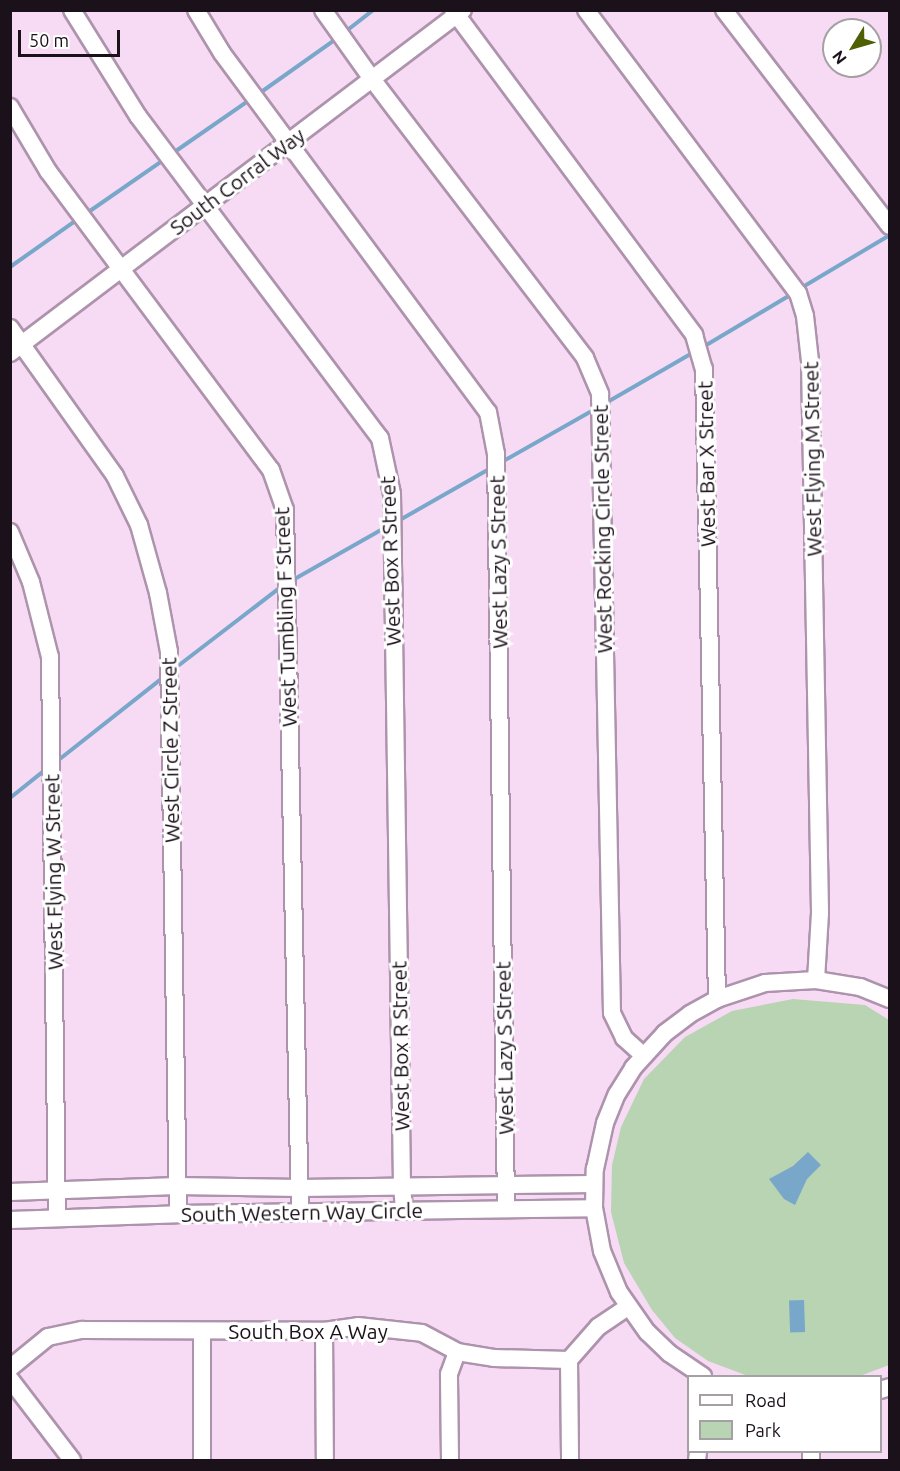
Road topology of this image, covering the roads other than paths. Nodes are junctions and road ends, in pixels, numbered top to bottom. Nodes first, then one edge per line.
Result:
1 (72, 10) edge
2 (196, 10) edge
3 (323, 10) edge
4 (586, 10) edge
5 (724, 10) edge
6 (458, 12) edge
7 (372, 79) junction
8 (10, 106) edge
9 (288, 142) junction
10 (204, 206) junction
11 (890, 226) edge
12 (119, 270) junction
13 (10, 328) edge
14 (16, 349) edge
15 (10, 532) edge
16 (816, 980) junction
17 (717, 999) junction
18 (890, 999) edge
19 (643, 1055) junction
20 (506, 1184) junction
21 (594, 1184) junction
22 (177, 1186) junction
23 (402, 1186) junction
24 (300, 1188) junction
25 (56, 1190) junction
26 (10, 1192) edge
27 (594, 1208) junction
28 (506, 1209) junction
29 (404, 1211) junction
30 (300, 1212) junction
31 (178, 1214) junction
32 (57, 1218) junction
33 (10, 1220) edge
34 (628, 1307) junction
35 (324, 1331) junction
36 (202, 1332) junction
37 (457, 1352) junction
38 (569, 1360) junction
39 (10, 1368) edge
40 (700, 1375) edge
41 (10, 1379) edge
42 (72, 1461) edge
43 (202, 1461) edge
44 (325, 1461) edge
45 (450, 1461) edge
46 (570, 1461) edge

1 - 10 street, West Box R Street
2 - 9 street, West Lazy S Street
3 - 7 street, West Rocking Circle Street
4 - 16 street, West Flying M Street
5 - 11 street
6 - 7 street, South Corral Way
6 - 17 street, West Bar X Street
7 - 9 street, South Corral Way
7 - 19 street, West Rocking Circle Street
8 - 12 street, West Tumbling F Street
9 - 10 street, South Corral Way
9 - 20 street, West Lazy S Street
10 - 12 street, South Corral Way
10 - 23 street, West Box R Street
12 - 14 street, South Corral Way
12 - 24 street, West Tumbling F Street
13 - 14 street, West Circle Z Street
14 - 22 street, West Circle Z Street
15 - 25 street, West Flying W Street
16 - 17 street
16 - 18 street
17 - 19 street
19 - 21 street
20 - 21 street, South Western Way Circle
20 - 23 street, South Western Way Circle
20 - 28 street, West Lazy S Street
21 - 27 street
22 - 24 street, South Western Way Circle
22 - 25 street, South Western Way Circle
22 - 31 street, West Circle Z Street
23 - 24 street, South Western Way Circle
23 - 29 street, West Box R Street
24 - 30 street, West Tumbling F Street
25 - 26 street, South Western Way Circle
25 - 32 street, West Flying W Street
27 - 28 street, South Western Way Circle
27 - 34 street
28 - 29 street, South Western Way Circle
29 - 30 street, South Western Way Circle
30 - 31 street, South Western Way Circle
31 - 32 street, South Western Way Circle
32 - 33 street, South Western Way Circle
34 - 38 street
34 - 40 street
35 - 36 street, South Box A Way
35 - 37 street, South Box A Way
35 - 44 street
36 - 39 street, South Box A Way
36 - 43 street
37 - 38 street, South Box A Way
37 - 45 street
38 - 46 street
41 - 42 street

